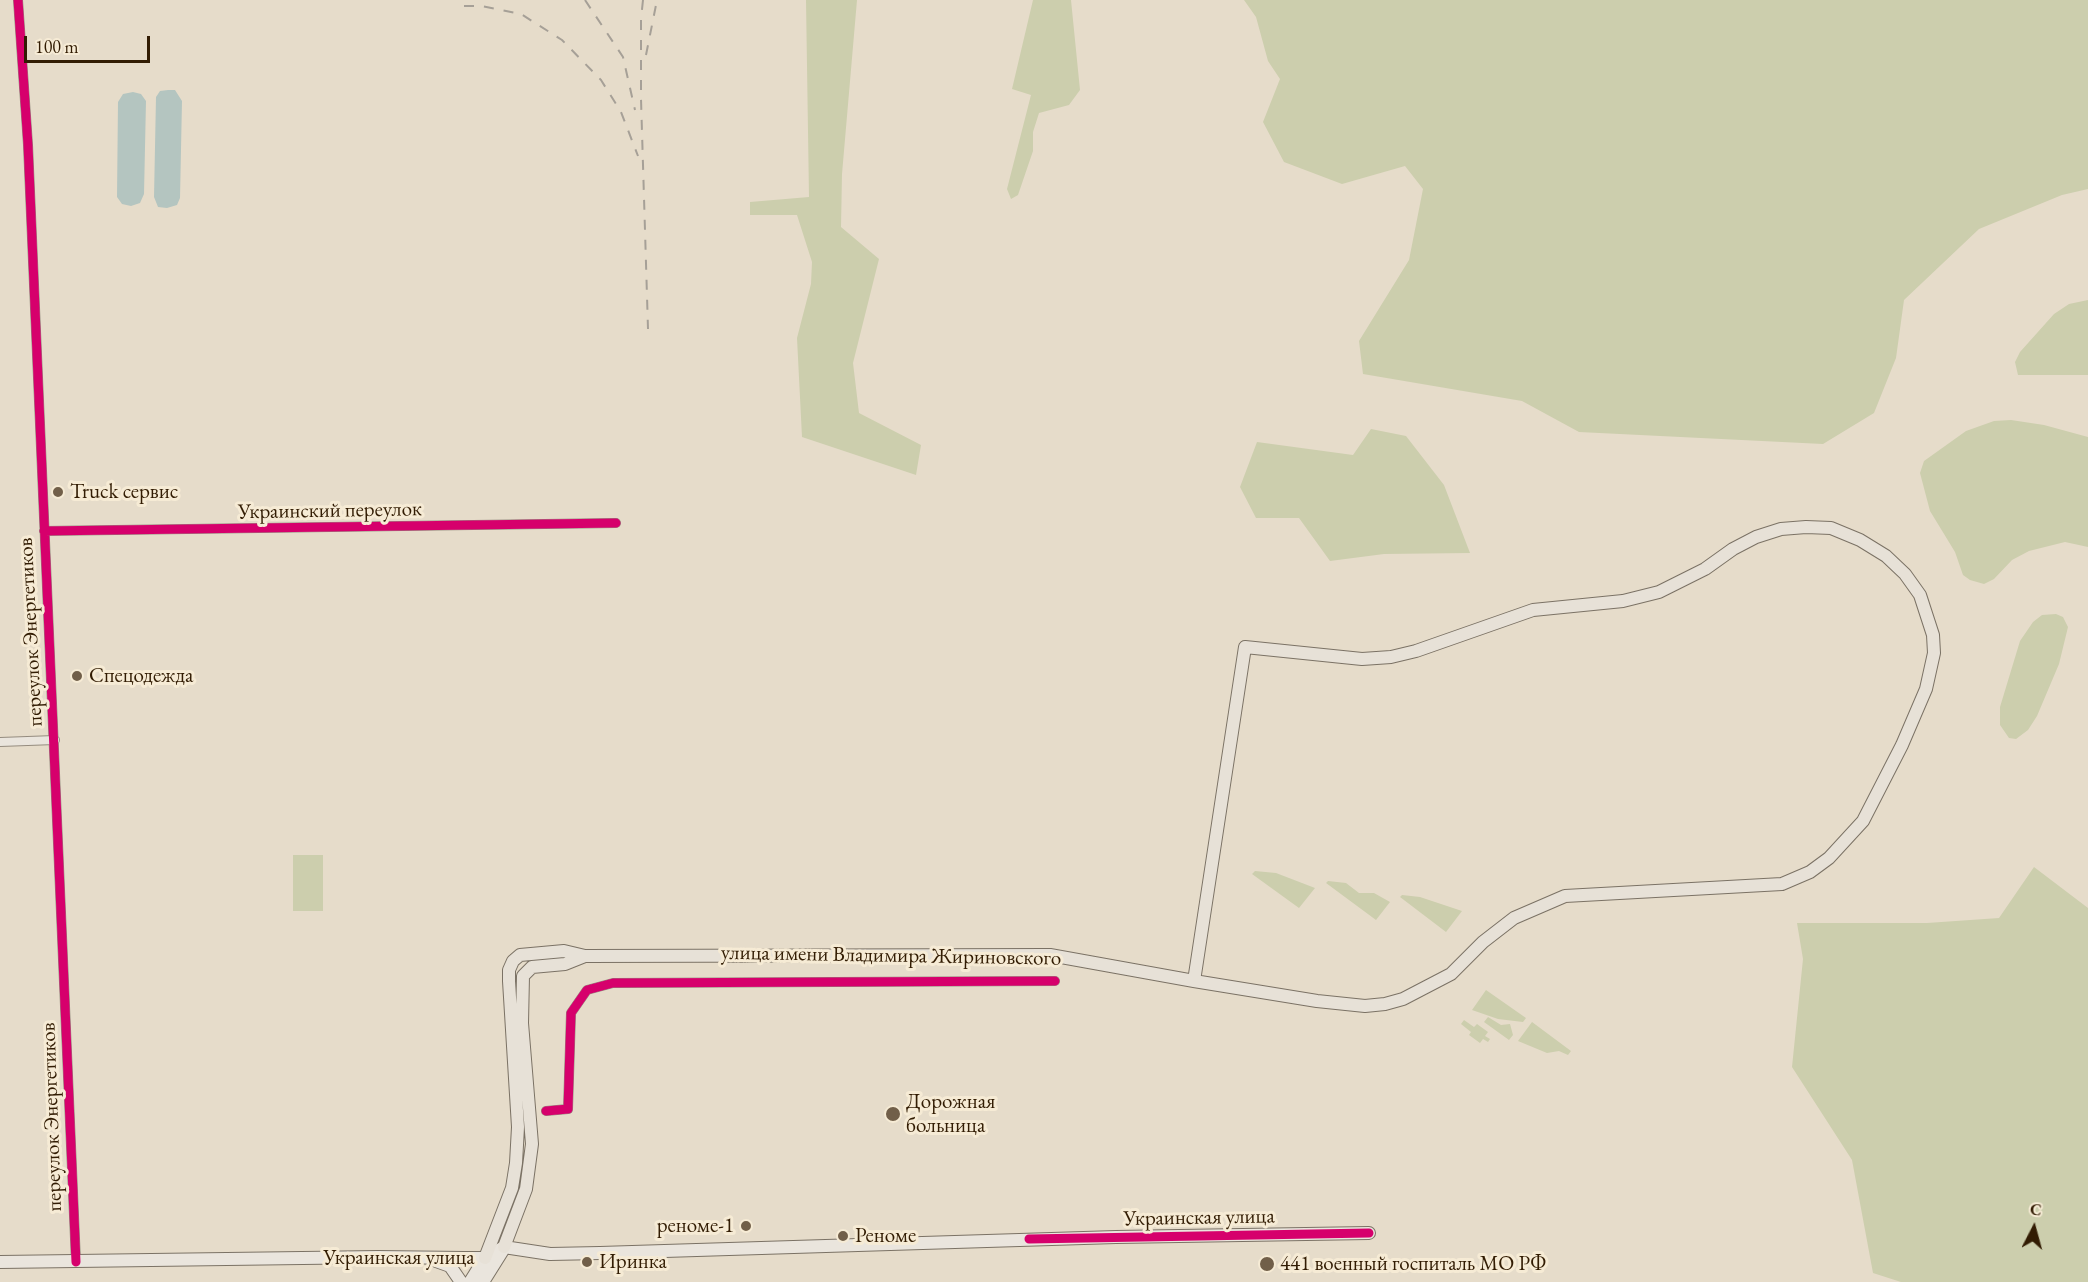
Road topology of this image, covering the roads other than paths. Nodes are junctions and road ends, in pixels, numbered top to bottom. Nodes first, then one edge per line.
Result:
1 (18, 0) edge
2 (616, 523) dead end
3 (44, 531) junction
4 (55, 740) junction
5 (0, 742) edge
6 (585, 956) junction
7 (1055, 981) dead end
8 (1194, 981) junction
9 (546, 1111) dead end
10 (526, 1189) junction
11 (1369, 1233) dead end
12 (504, 1247) junction
13 (570, 1254) junction
14 (378, 1257) junction
15 (485, 1258) junction
16 (0, 1262) edge
17 (76, 1262) junction
18 (461, 1282) edge
19 (470, 1282) edge
20 (483, 1282) edge

1 - 3 street, переулок Энергетиков
2 - 3 street, Украинский переулок
3 - 4 street, переулок Энергетиков
4 - 5 street, переулок Энергетиков
4 - 17 street, переулок Энергетиков
6 - 8 main road, улица имени Владимира Жириновского
6 - 10 main road, улица имени Владимира Жириновского
6 - 15 main road, улица имени Владимира Жириновского
7 - 9 street
8 - 8 main road, улица имени Владимира Жириновского
10 - 12 main road, улица имени Владимира Жириновского
10 - 13 main road
11 - 13 main road, Украинская улица
12 - 13 main road, Украинская улица
12 - 15 main road, Украинская улица
12 - 20 main road
14 - 15 main road, Украинская улица
14 - 17 main road, Украинская улица
14 - 18 main road
15 - 19 main road
16 - 17 main road, Украинская улица

